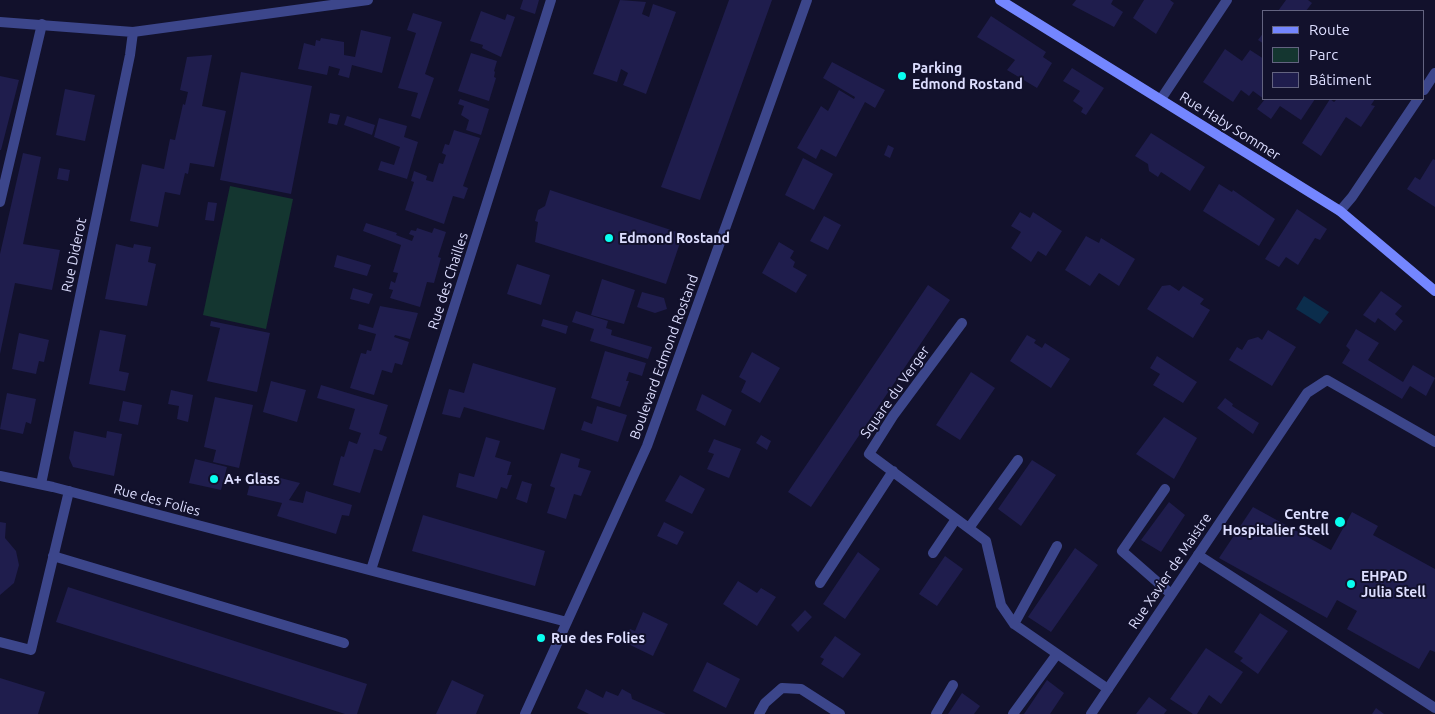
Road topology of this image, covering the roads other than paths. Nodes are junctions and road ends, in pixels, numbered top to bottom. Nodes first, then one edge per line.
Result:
1 (368, 0) edge
2 (551, 0) edge
3 (807, 0) edge
4 (1000, 0) edge
5 (1227, 0) edge
6 (0, 22) edge
7 (42, 24) junction
8 (133, 32) junction
9 (1435, 73) edge
10 (1425, 88) edge
11 (1161, 99) junction
12 (1417, 100) edge
13 (0, 202) edge
14 (1340, 211) junction
15 (1435, 291) edge
16 (962, 323) dead end
17 (1435, 442) edge
18 (1018, 460) dead end
19 (893, 471) junction
20 (0, 476) edge
21 (41, 484) junction
22 (1165, 488) dead end
23 (69, 491) junction
24 (956, 519) junction
25 (969, 528) junction
26 (1058, 546) dead end
27 (933, 553) dead end
28 (1198, 554) junction
29 (53, 556) junction
30 (371, 570) junction
31 (820, 583) dead end
32 (1172, 594) junction
33 (567, 622) junction
34 (1014, 624) junction
35 (0, 642) edge
36 (344, 643) dead end
37 (1057, 654) junction
38 (953, 685) dead end
39 (1108, 689) junction
40 (1435, 708) edge
41 (525, 714) edge
42 (759, 714) edge
43 (840, 714) edge
44 (936, 714) edge
45 (1013, 714) edge
46 (1091, 714) edge

1 - 8 street
2 - 30 street, Rue des Chailles
3 - 33 street, Boulevard Edmond Rostand
4 - 11 street, Rue Haby Sommer
5 - 11 street
6 - 7 street
7 - 8 street
7 - 13 street
8 - 21 street, Rue Diderot
9 - 10 street
11 - 14 street, Rue Haby Sommer
12 - 14 street
14 - 15 street, Rue Haby Sommer
16 - 19 street, Square du Verger
17 - 28 street, Rue Xavier de Maistre
18 - 25 street
19 - 24 street, Square du Verger
19 - 31 street
20 - 21 street, Rue des Folies
21 - 23 street, Rue des Folies
22 - 32 street
23 - 29 street
23 - 30 street, Rue des Folies
24 - 25 street, Square du Verger
24 - 27 street
25 - 34 street, Square du Verger
26 - 34 street
28 - 32 street, Rue Xavier de Maistre
28 - 40 street
29 - 35 street
29 - 36 street
30 - 33 street, Rue des Folies
32 - 39 street, Rue Xavier de Maistre
33 - 41 street, Boulevard Edmond Rostand
34 - 37 street, Square du Verger
37 - 39 street, Square du Verger
37 - 45 street
38 - 44 street
39 - 46 street, Rue Xavier de Maistre
42 - 43 street

